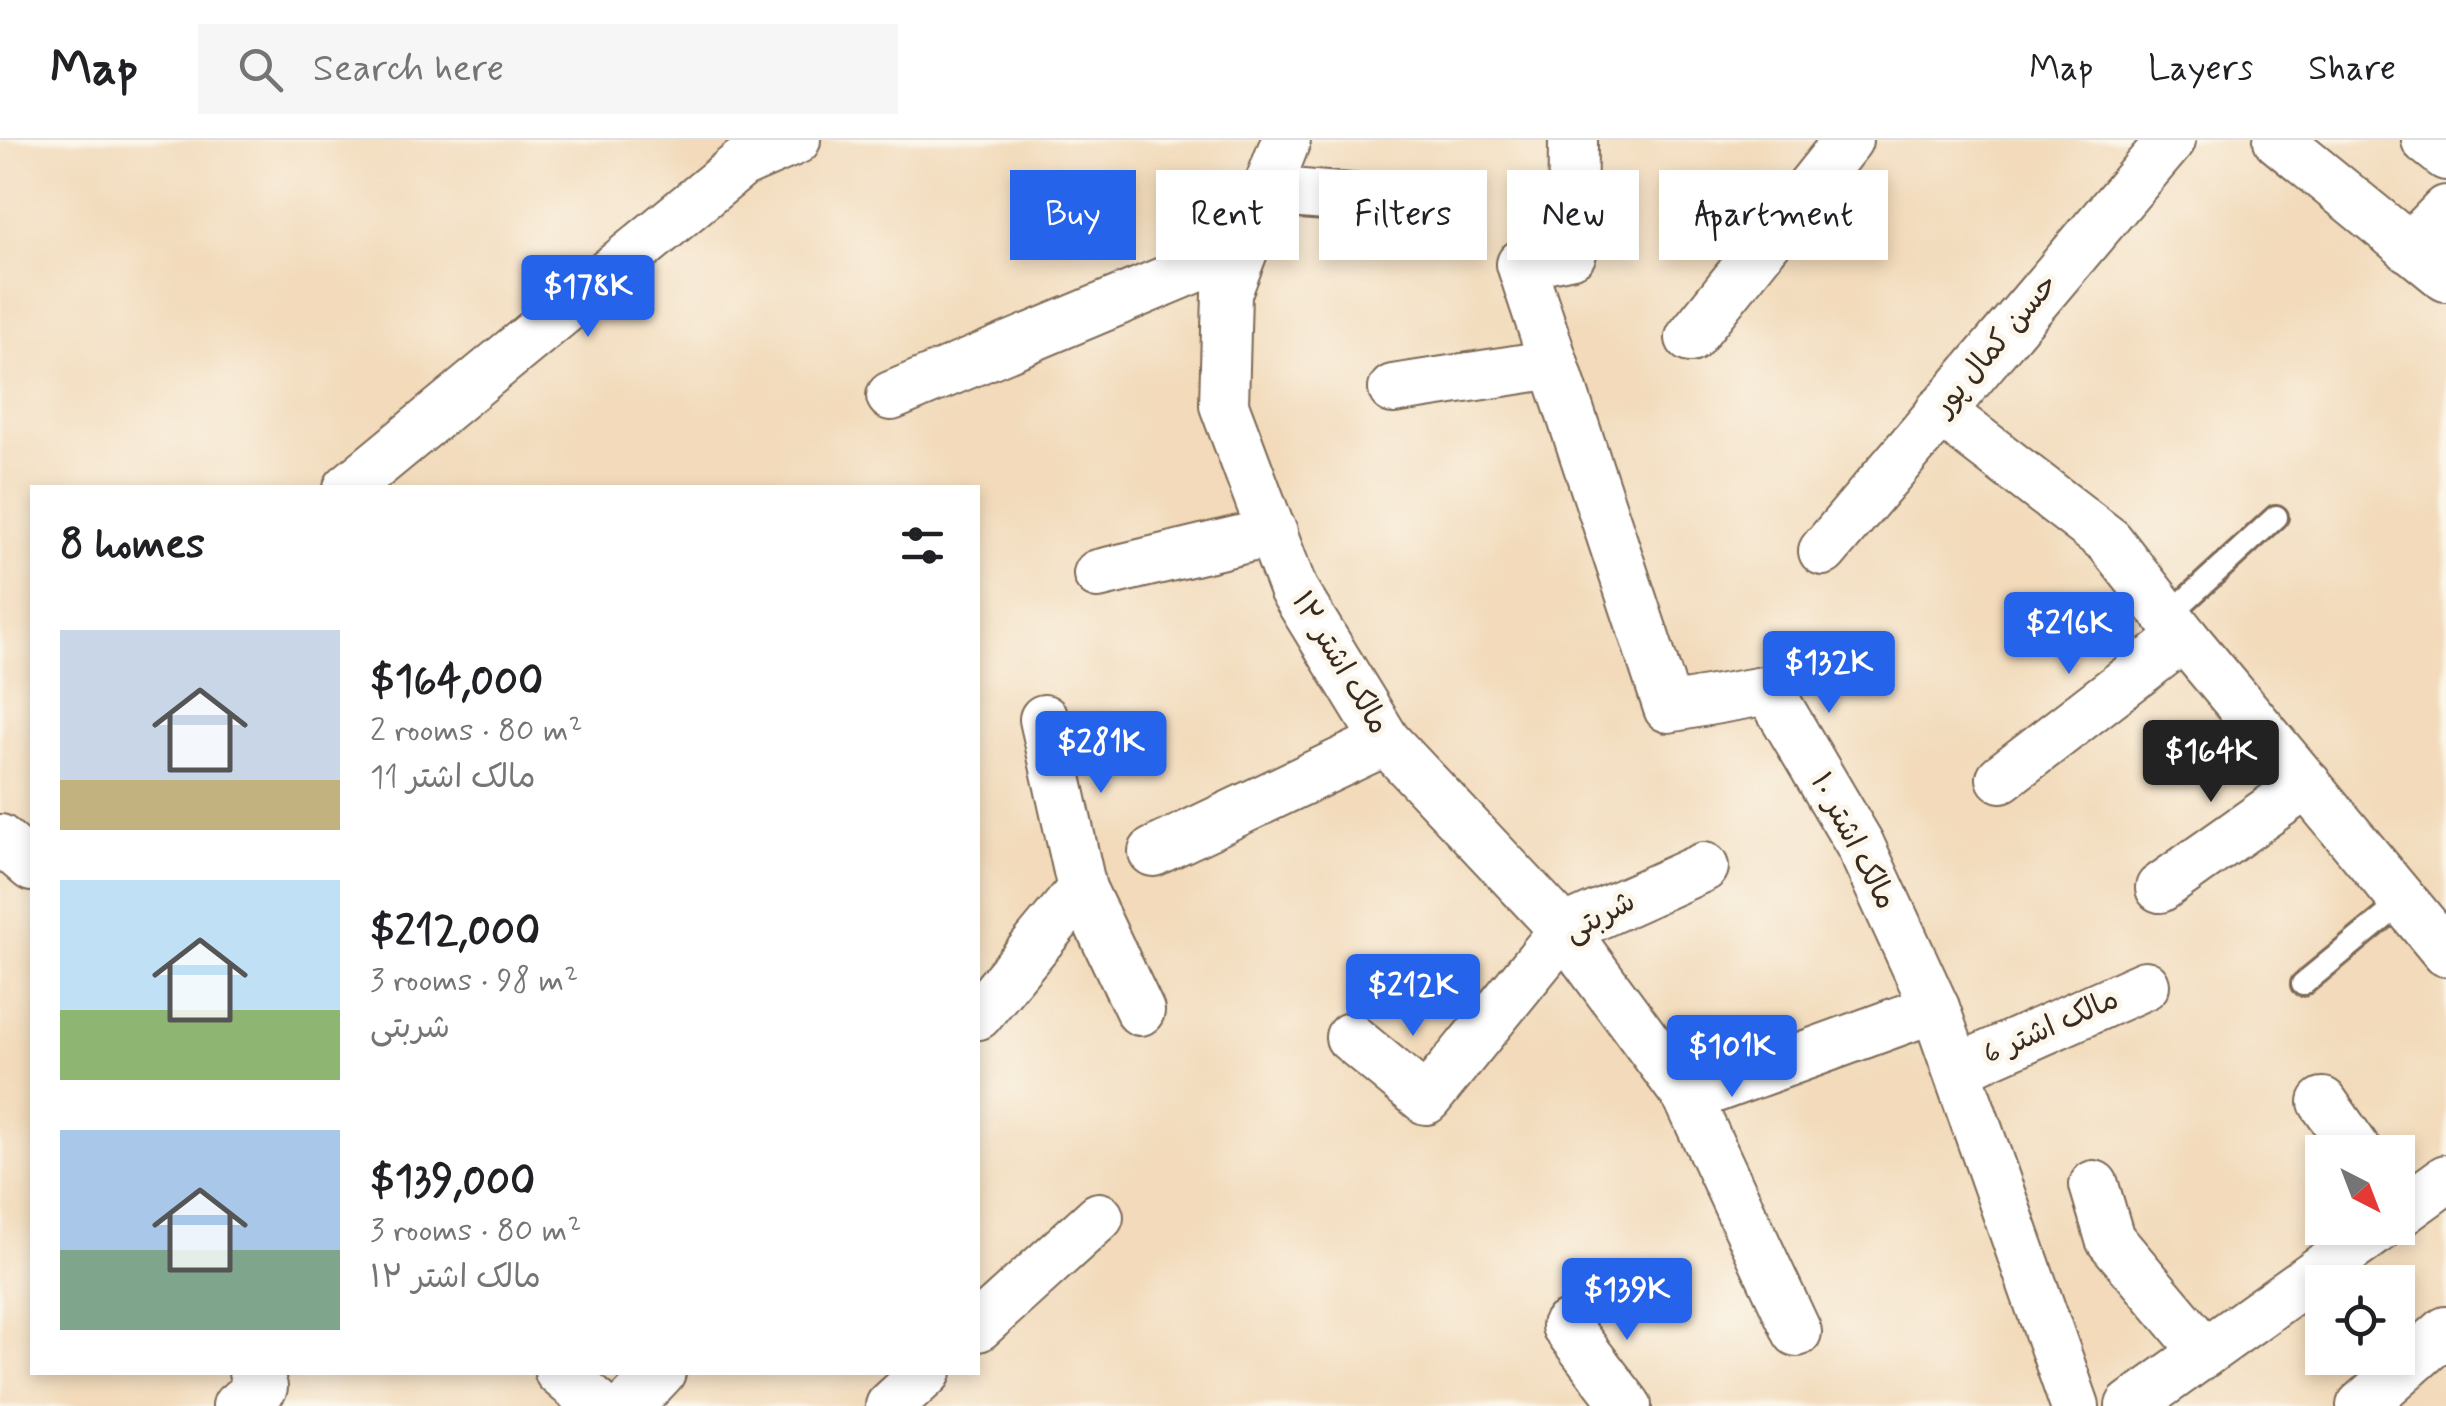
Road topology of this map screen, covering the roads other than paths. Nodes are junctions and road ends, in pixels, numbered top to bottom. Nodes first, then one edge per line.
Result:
1 (796, 140) edge
2 (1286, 140) edge
3 (1572, 140) edge
4 (1848, 140) edge
5 (2171, 140) edge
6 (2278, 140) edge
7 (2426, 140) edge
8 (2446, 156) edge
9 (1274, 170) edge
10 (2446, 210) edge
11 (2409, 248) junction
12 (1215, 260) edge
13 (1239, 260) edge
14 (2446, 277) edge
15 (1690, 338) dead end
16 (1554, 364) junction
17 (1393, 389) dead end
18 (891, 396) dead end
19 (1940, 411) junction
20 (352, 485) edge
21 (2276, 517) dead end
22 (1272, 532) junction
23 (1823, 551) dead end
24 (1098, 574) dead end
25 (2176, 626) junction
26 (1044, 720) dead end
27 (1386, 741) junction
28 (2001, 778) dead end
29 (2306, 784) junction
30 (0, 839) edge
31 (1153, 852) dead end
32 (30, 865) edge
33 (1704, 867) dead end
34 (2160, 888) dead end
35 (1082, 889) junction
36 (2404, 902) junction
37 (1564, 930) junction
38 (2446, 952) edge
39 (2302, 984) dead end
40 (2144, 986) dead end
41 (1935, 1008) junction
42 (1140, 1011) dead end
43 (980, 1013) edge
44 (1350, 1037) dead end
45 (1957, 1069) junction
46 (1688, 1098) junction
47 (2323, 1102) dead end
48 (2346, 1135) edge
49 (2446, 1179) edge
50 (2094, 1185) dead end
51 (2415, 1200) edge
52 (1099, 1217) dead end
53 (2353, 1245) edge
54 (980, 1325) edge
55 (1566, 1326) dead end
56 (2446, 1331) edge
57 (1796, 1332) dead end
58 (2205, 1352) junction
59 (255, 1375) edge
60 (563, 1375) edge
61 (658, 1375) edge
62 (924, 1375) edge
63 (237, 1406) edge
64 (599, 1406) edge
65 (629, 1406) edge
66 (890, 1406) edge
67 (1627, 1406) edge
68 (2075, 1406) edge
69 (2130, 1406) edge
70 (2362, 1406) edge

1 - 20 street
2 - 9 street, مالک اشتر ۱۲
3 - 16 street, مالک اشتر ۱۰
4 - 15 street
5 - 19 street, حسن کمال پور
6 - 11 street
7 - 8 street
10 - 11 street
11 - 14 street
12 - 18 street
13 - 22 street, مالک اشتر ۱۲
16 - 17 street
16 - 41 street, مالک اشتر ۱۰
19 - 23 street, حسن کمال پور
19 - 25 street
21 - 25 lane
22 - 24 street
22 - 27 street, مالک اشتر ۱۲
25 - 28 street
25 - 29 street
26 - 35 street
27 - 31 street
27 - 37 street, مالک اشتر ۱۲
29 - 34 street
29 - 36 street
30 - 32 street
33 - 37 street, شربتی
35 - 42 street
35 - 43 street
36 - 38 street
36 - 39 lane
37 - 44 street, شربتی
37 - 46 street, مالک اشتر ۱۲
40 - 45 street, مالک اشتر 6
41 - 45 street, مالک اشتر ۱۰
41 - 46 street
45 - 68 street, مالک اشتر ۱۰
46 - 57 street, مالک اشتر ۱۲
47 - 48 street
49 - 51 street
50 - 58 street
52 - 54 street
53 - 58 street
55 - 67 street
56 - 70 street
58 - 69 street
59 - 63 street
60 - 64 street
61 - 65 street
62 - 66 street

